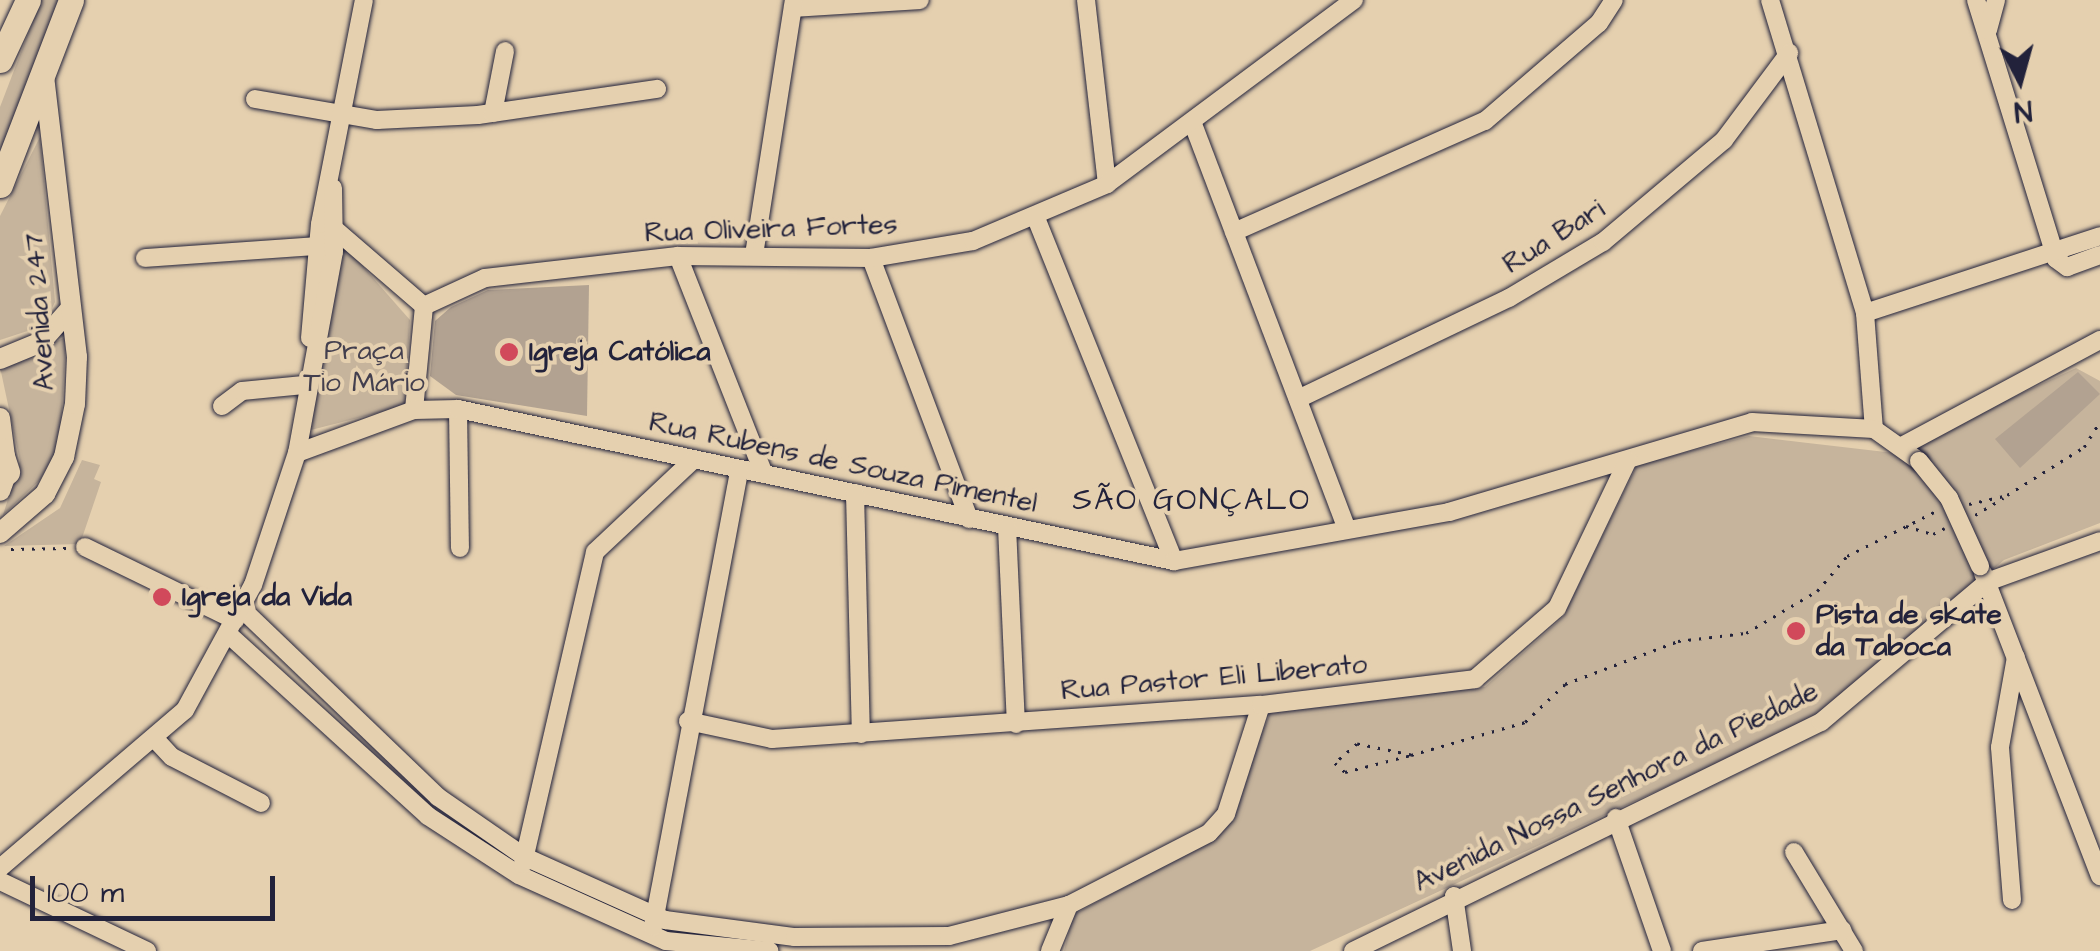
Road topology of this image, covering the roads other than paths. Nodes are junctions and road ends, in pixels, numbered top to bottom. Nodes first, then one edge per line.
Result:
1 (28, 0) edge
2 (70, 0) edge
3 (364, 0) edge
4 (920, 0) edge
5 (1086, 0) edge
6 (1354, 0) edge
7 (1614, 0) edge
8 (1770, 0) edge
9 (1976, 0) edge
10 (1996, 0) edge
11 (793, 4) edge
12 (1988, 30) junction
13 (504, 50) dead end
14 (1789, 53) junction
15 (0, 60) edge
16 (42, 60) junction
17 (656, 89) dead end
18 (255, 98) dead end
19 (494, 113) junction
20 (343, 119) junction
21 (1193, 124) junction
22 (1107, 184) junction
23 (0, 185) edge
24 (1036, 218) junction
25 (328, 225) junction
26 (1234, 232) junction
27 (2100, 236) edge
28 (317, 246) junction
29 (2054, 252) junction
30 (2100, 255) edge
31 (678, 256) junction
32 (754, 256) junction
33 (144, 258) dead end
34 (871, 258) junction
35 (424, 306) junction
36 (71, 308) junction
37 (1865, 313) junction
38 (2100, 340) edge
39 (311, 348) junction
40 (0, 359) edge
41 (304, 385) junction
42 (1298, 399) junction
43 (222, 406) dead end
44 (458, 409) junction
45 (414, 410) junction
46 (0, 418) edge
47 (1874, 430) junction
48 (1904, 445) junction
49 (296, 453) junction
50 (692, 460) junction
51 (1628, 460) junction
52 (739, 470) junction
53 (2, 471) edge
54 (764, 474) junction
55 (855, 493) junction
56 (970, 520) junction
57 (1346, 526) junction
58 (1007, 527) junction
59 (0, 534) edge
60 (2100, 541) edge
61 (85, 548) road end
62 (460, 548) dead end
63 (1174, 561) junction
64 (1983, 574) junction
65 (235, 621) junction
66 (2016, 658) junction
67 (1261, 705) junction
68 (688, 721) junction
69 (1016, 724) junction
70 (862, 734) junction
71 (156, 740) junction
72 (262, 803) dead end
73 (1616, 818) junction
74 (1794, 852) dead end
75 (522, 866) junction
76 (0, 868) edge
77 (2100, 876) edge
78 (0, 880) edge
79 (1454, 896) junction
80 (2012, 900) dead end
81 (653, 916) junction
82 (1051, 919) junction
83 (1842, 930) junction
84 (652, 935) junction
85 (759, 946) edge
86 (694, 949) edge
87 (148, 951) edge
88 (1050, 951) edge
89 (1354, 951) edge
90 (1462, 951) edge
91 (1662, 951) edge
92 (1702, 951) edge
93 (1854, 951) edge

1 - 15 highway
2 - 16 highway
3 - 20 street
4 - 11 street
5 - 22 street
6 - 21 street, Rua Oliveira Fortes
7 - 26 street
8 - 14 street
9 - 12 street
10 - 12 street
11 - 32 street
12 - 29 street
13 - 19 street
14 - 37 street
14 - 42 street, Rua Bari
16 - 23 highway
16 - 36 main road, Avenida 247
17 - 19 street
18 - 20 street
19 - 20 street
20 - 25 street
21 - 22 street, Rua Oliveira Fortes
21 - 26 street
22 - 24 street, Rua Oliveira Fortes
24 - 34 street, Rua Oliveira Fortes
24 - 63 street
25 - 28 street
25 - 35 street
25 - 39 street
26 - 42 street
27 - 29 street
28 - 33 street
28 - 39 street
29 - 30 street
29 - 37 street
31 - 32 street, Rua Oliveira Fortes
31 - 35 street, Rua Oliveira Fortes
31 - 54 street
32 - 34 street, Rua Oliveira Fortes
34 - 56 street
35 - 45 street
36 - 40 main road
36 - 59 main road, Avenida 247
37 - 47 street
38 - 48 street
39 - 41 street
41 - 43 street
41 - 49 street
42 - 57 street
44 - 45 street, Rua Rubens de Souza Pimentel
44 - 50 street, Rua Rubens de Souza Pimentel
44 - 62 street
45 - 49 street, Rua Rubens de Souza Pimentel
46 - 53 main road, Avenida 247
47 - 48 street, Rua Rubens de Souza Pimentel
47 - 51 street, Rua Rubens de Souza Pimentel
48 - 64 street, Rua Rubens de Souza Pimentel, bridge
49 - 65 street
50 - 52 street, Rua Rubens de Souza Pimentel
50 - 75 street
51 - 57 street, Rua Rubens de Souza Pimentel
51 - 67 street, Rua Pastor Eli Liberato
52 - 54 street, Rua Rubens de Souza Pimentel
52 - 68 street
54 - 55 street, Rua Rubens de Souza Pimentel
55 - 56 street, Rua Rubens de Souza Pimentel
55 - 70 street
56 - 58 street, Rua Rubens de Souza Pimentel
57 - 63 street, Rua Rubens de Souza Pimentel
58 - 63 street, Rua Rubens de Souza Pimentel
58 - 69 street
60 - 64 street, Avenida Nossa Senhora da Piedade
61 - 65 street
64 - 66 street, Rua Rubens de Souza Pimentel
64 - 73 street, Avenida Nossa Senhora da Piedade
65 - 71 street
65 - 75 street
65 - 75 street
66 - 77 street, Rua Rubens de Souza Pimentel
66 - 80 street
67 - 69 street, Rua Pastor Eli Liberato
67 - 82 street
68 - 70 street, Rua Pastor Eli Liberato
68 - 81 street
69 - 70 street, Rua Pastor Eli Liberato
71 - 72 street
71 - 76 street
73 - 79 street, Avenida Nossa Senhora da Piedade
73 - 91 street
74 - 83 street
75 - 81 street
75 - 84 street
78 - 87 street
79 - 89 street, Avenida Nossa Senhora da Piedade
79 - 90 street
81 - 84 street
81 - 85 street
82 - 85 street
82 - 88 street
83 - 92 street
83 - 93 street
84 - 86 street
85 - 86 street

